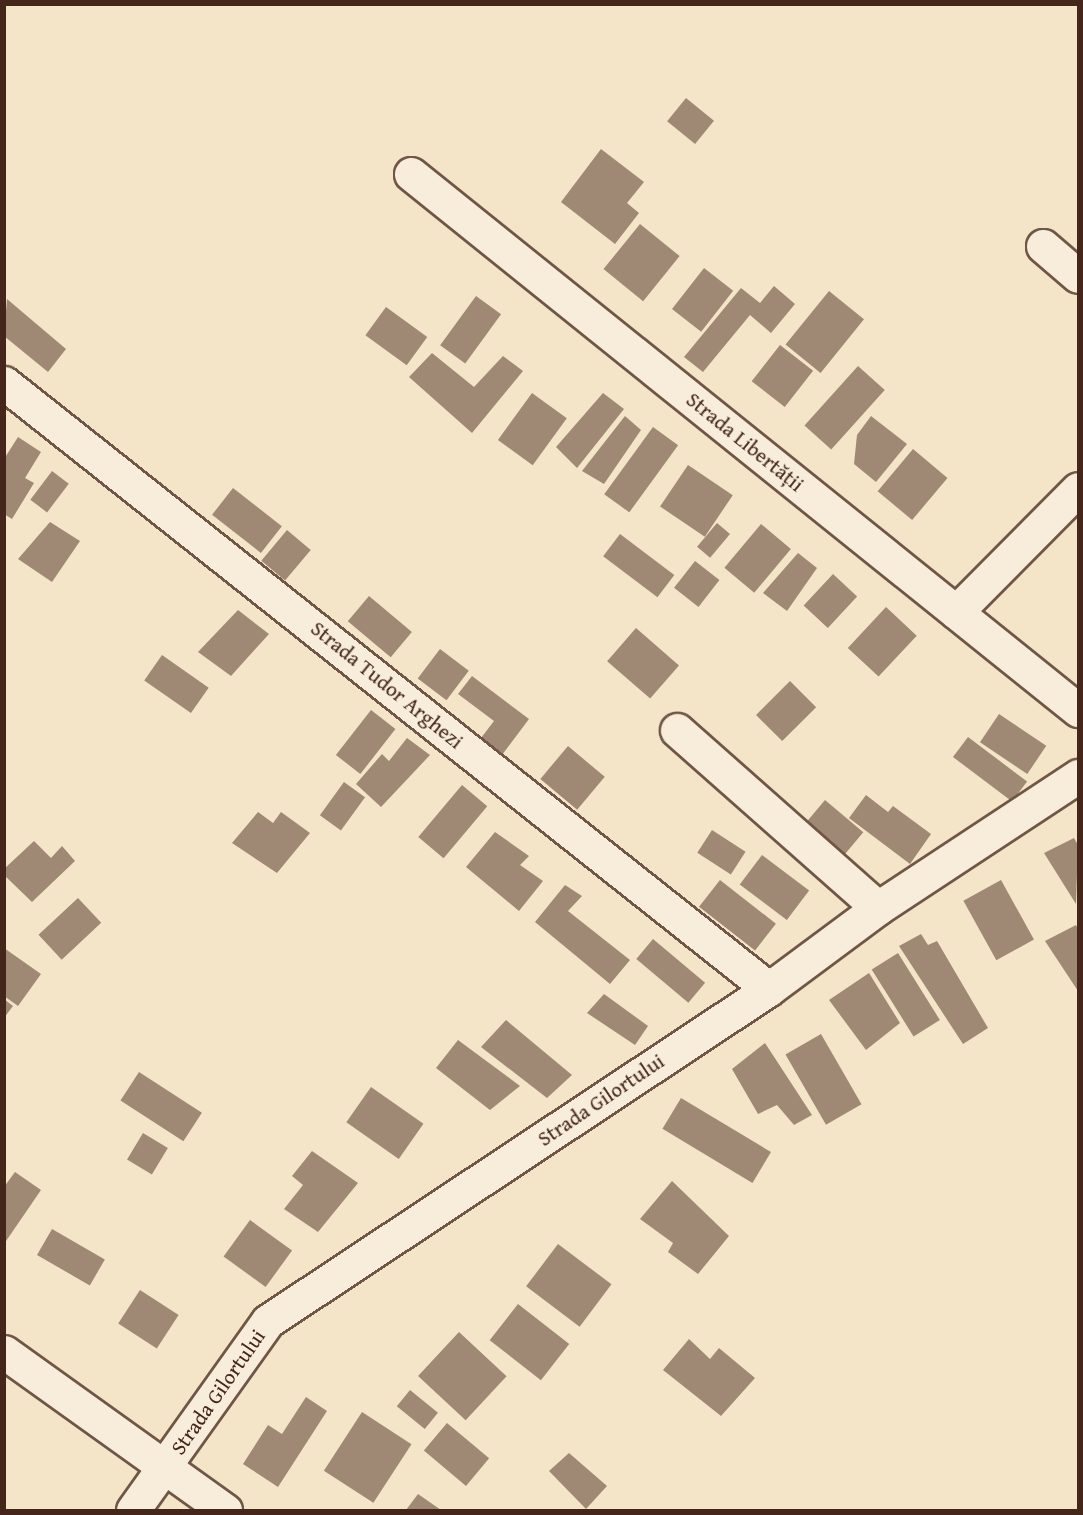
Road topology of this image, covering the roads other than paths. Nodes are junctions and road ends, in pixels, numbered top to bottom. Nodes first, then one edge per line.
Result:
1 (411, 174) dead end
2 (1043, 246) dead end
3 (1078, 276) edge
4 (4, 383) edge
5 (1078, 489) edge
6 (956, 612) junction
7 (1078, 711) edge
8 (677, 730) dead end
9 (1078, 776) edge
10 (878, 908) junction
11 (769, 989) junction
12 (4, 1352) edge
13 (166, 1467) junction
14 (133, 1510) edge
15 (225, 1510) edge

1 - 6 street, Strada Libertății
2 - 3 street
4 - 11 street, Strada Tudor Arghezi
5 - 6 street
6 - 7 street, Strada Libertății
8 - 10 street
9 - 10 street, Strada Gilortului
10 - 11 street, Strada Gilortului
11 - 13 street, Strada Gilortului
12 - 13 street
13 - 14 street, Strada Gilortului
13 - 15 street

